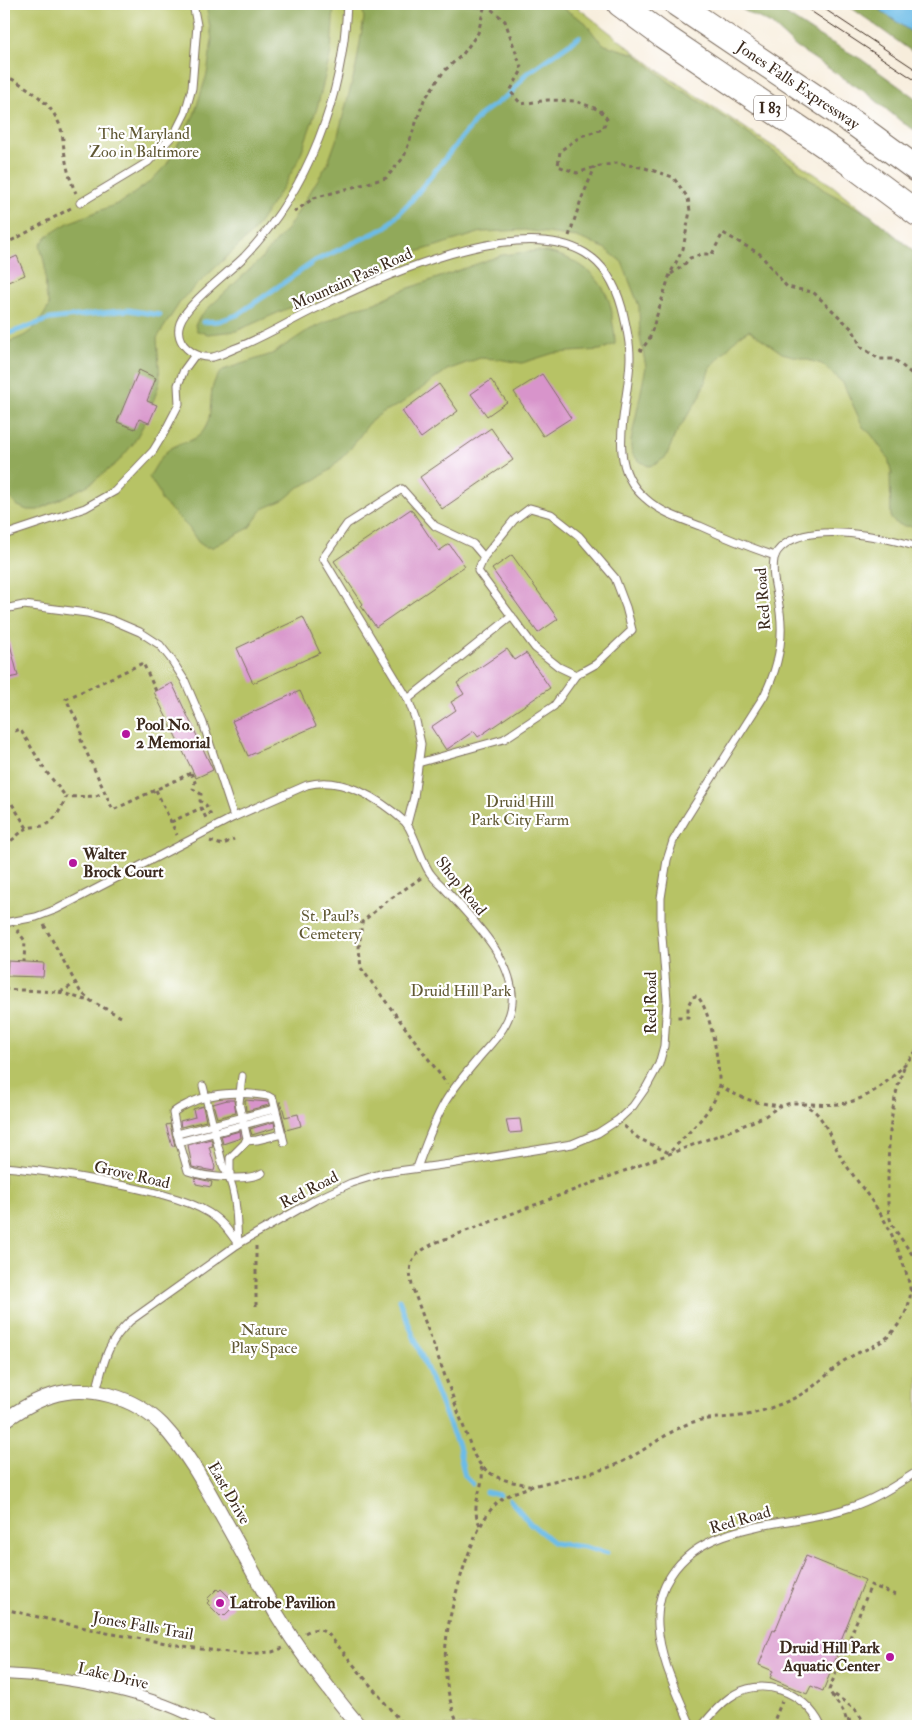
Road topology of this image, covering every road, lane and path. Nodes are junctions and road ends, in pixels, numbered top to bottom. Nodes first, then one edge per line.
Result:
1 (193, 4) edge
2 (347, 4) edge
3 (620, 4) edge
4 (677, 4) edge
5 (4, 75) edge
6 (595, 167) junction
7 (918, 170) edge
8 (80, 203) junction
9 (918, 214) edge
10 (267, 232) junction
11 (4, 244) edge
12 (566, 245) junction
13 (670, 274) junction
14 (195, 354) junction
15 (630, 356) junction
16 (918, 379) edge
17 (4, 535) edge
18 (918, 547) edge
19 (775, 556) junction
20 (484, 557) junction
21 (4, 609) edge
22 (512, 616) junction
23 (576, 675) junction
24 (156, 691) dead end
25 (408, 699) junction
26 (15, 731) dead end
27 (418, 763) junction
28 (156, 790) junction
29 (105, 792) junction
30 (66, 797) junction
31 (12, 804) dead end
32 (234, 817) junction
33 (171, 822) junction
34 (407, 824) junction
35 (27, 828) junction
36 (234, 839) dead end
37 (4, 844) edge
38 (182, 844) junction
39 (225, 844) dead end
40 (429, 872) junction
41 (4, 923) edge
42 (44, 924) dead end
43 (26, 941) dead end
44 (24, 962) dead end
45 (75, 983) junction
46 (4, 989) edge
47 (58, 992) junction
48 (91, 1002) junction
49 (666, 1017) junction
50 (123, 1018) dead end
51 (918, 1048) edge
52 (904, 1067) junction
53 (242, 1076) dead end
54 (719, 1085) junction
55 (203, 1086) dead end
56 (453, 1092) junction
57 (239, 1093) junction
58 (207, 1097) junction
59 (802, 1104) junction
60 (782, 1106) junction
61 (276, 1112) junction
62 (242, 1117) junction
63 (213, 1124) junction
64 (244, 1124) junction
65 (624, 1127) dead end
66 (215, 1133) junction
67 (177, 1134) junction
68 (282, 1134) junction
69 (246, 1140) junction
70 (179, 1142) junction
71 (284, 1142) dead end
72 (669, 1153) junction
73 (4, 1167) edge
74 (416, 1168) junction
75 (262, 1173) dead end
76 (230, 1177) junction
77 (891, 1221) junction
78 (886, 1223) junction
79 (256, 1233) junction
80 (238, 1244) junction
81 (918, 1263) edge
82 (910, 1287) junction
83 (918, 1303) edge
84 (256, 1306) dead end
85 (96, 1392) junction
86 (4, 1422) edge
87 (480, 1465) junction
88 (918, 1470) edge
89 (534, 1486) junction
90 (480, 1526) junction
91 (898, 1596) dead end
92 (4, 1609) edge
93 (306, 1632) dead end
94 (280, 1650) dead end
95 (4, 1674) edge
96 (833, 1697) junction
97 (782, 1700) dead end
98 (847, 1721) junction
99 (210, 1726) edge
100 (359, 1726) edge
101 (404, 1726) edge
102 (459, 1726) edge
103 (691, 1726) edge
104 (702, 1726) edge
105 (772, 1726) edge
106 (821, 1726) edge
107 (849, 1726) edge
108 (855, 1726) edge
109 (867, 1726) edge

1 - 8 lane
2 - 10 lane
3 - 9 highway, Jones Falls Expressway / I 83
4 - 7 highway, Jones Falls Expressway / I 83
5 - 8 path
6 - 10 path
6 - 12 path
6 - 13 path
8 - 11 path
10 - 14 lane
12 - 14 lane, Mountain Pass Road
12 - 15 lane, Mountain Pass Road
13 - 15 path
13 - 16 path
14 - 17 lane
15 - 19 lane, Mountain Pass Road
18 - 19 lane, Red Road
19 - 49 lane, Red Road
20 - 22 lane
20 - 23 lane
20 - 25 lane
21 - 32 lane
22 - 23 lane
22 - 25 lane
23 - 27 lane
24 - 29 path
25 - 27 lane
26 - 30 path
27 - 34 lane
28 - 29 path
28 - 33 path
28 - 33 path
29 - 30 path
30 - 35 path
31 - 35 path
32 - 34 lane
32 - 38 lane
33 - 38 path
34 - 40 lane, Shop Road
35 - 37 path
36 - 39 path
38 - 41 lane
40 - 56 lane, Shop Road
40 - 56 path
42 - 45 path
43 - 44 path
45 - 47 path
45 - 48 path
46 - 47 path
47 - 48 path
48 - 50 path
49 - 54 path
49 - 74 lane, Red Road
51 - 52 path
52 - 59 path
52 - 77 path
53 - 57 lane
54 - 60 path
54 - 72 path
55 - 58 lane
56 - 74 lane, Shop Road
57 - 58 lane
57 - 61 lane
57 - 62 lane
58 - 63 lane
58 - 67 lane
59 - 60 path
59 - 78 path
60 - 72 path
61 - 62 lane
61 - 64 lane
61 - 68 lane
62 - 63 lane
62 - 64 lane
63 - 66 lane
63 - 67 lane
64 - 66 lane
64 - 69 lane
65 - 72 path
66 - 70 lane
66 - 76 lane
67 - 70 lane
68 - 69 lane
68 - 71 lane
69 - 76 lane
70 - 76 lane
72 - 87 path
73 - 80 lane, Grove Road
74 - 79 lane, Red Road
75 - 76 lane
76 - 80 lane
77 - 78 path
77 - 81 path
78 - 82 path
79 - 80 lane, Red Road
79 - 84 path
80 - 85 lane, Red Road
82 - 83 path
82 - 89 path
85 - 86 street, East Drive
85 - 100 street, East Drive
87 - 89 path
87 - 90 path
88 - 103 lane, Red Road
89 - 90 path
90 - 102 path
91 - 96 path
92 - 94 path, Jones Falls Trail
93 - 101 path
95 - 99 street, Lake Drive
96 - 98 path
96 - 109 path
97 - 105 path
98 - 107 path
98 - 108 path
104 - 106 lane

